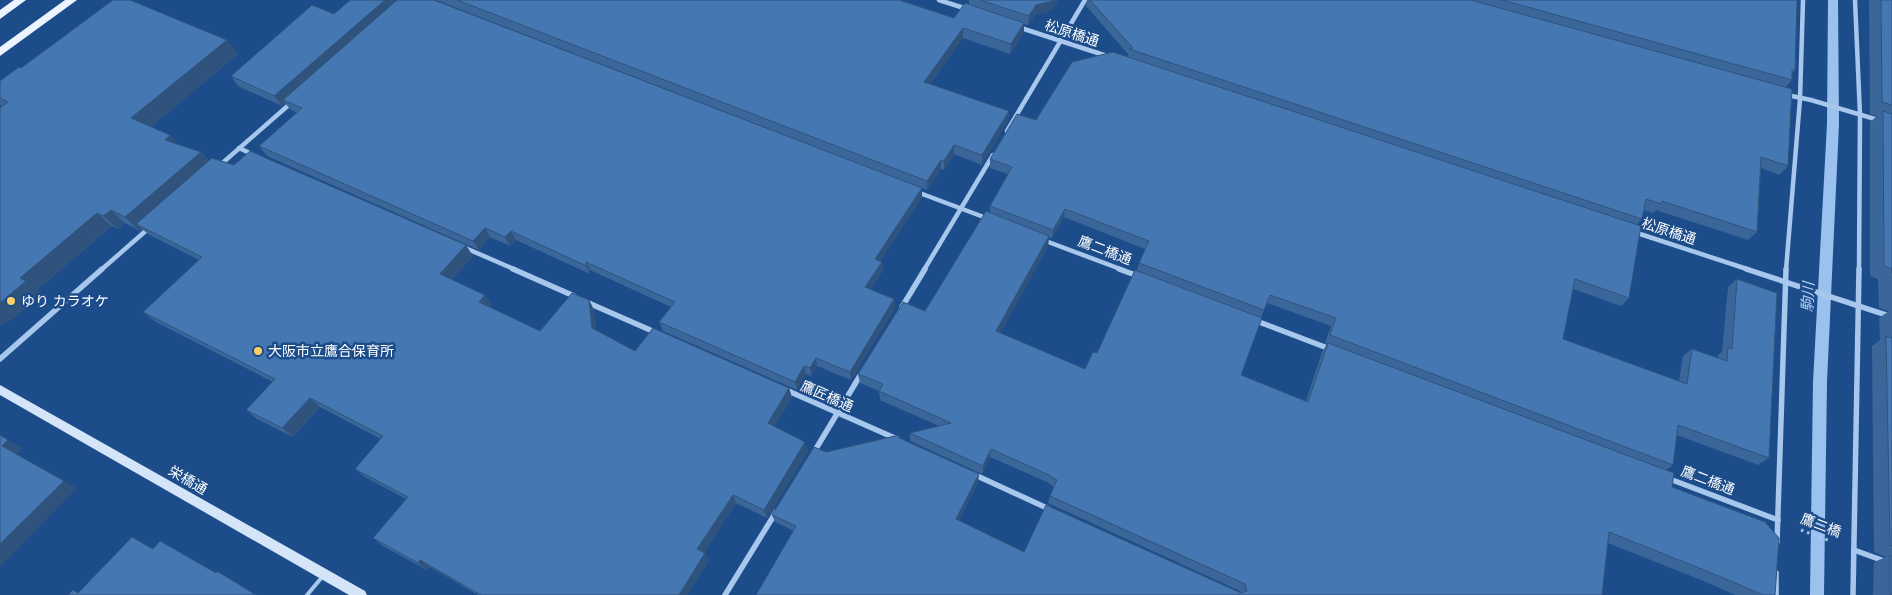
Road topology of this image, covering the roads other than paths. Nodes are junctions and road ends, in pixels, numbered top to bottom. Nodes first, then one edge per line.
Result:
1 (21, 0) edge
2 (72, 0) edge
3 (939, 0) edge
4 (1085, 0) edge
5 (1803, 0) edge
6 (1855, 0) edge
7 (976, 12) edge
8 (0, 15) edge
9 (1013, 25) edge
10 (1060, 41) junction
11 (0, 52) edge
12 (1116, 60) edge
13 (1781, 94) edge
14 (298, 97) edge
15 (1800, 99) junction
16 (1860, 115) junction
17 (1892, 124) edge
18 (1006, 133) edge
19 (239, 148) junction
20 (996, 150) edge
21 (257, 156) edge
22 (217, 168) edge
23 (915, 191) edge
24 (962, 209) junction
25 (157, 221) edge
26 (998, 223) edge
27 (1625, 228) edge
28 (1036, 237) edge
29 (457, 244) edge
30 (1147, 280) edge
31 (1785, 282) junction
32 (1857, 305) junction
33 (900, 311) edge
34 (1892, 317) edge
35 (1249, 319) edge
36 (665, 337) edge
37 (1332, 350) edge
38 (0, 359) edge
39 (864, 370) edge
40 (783, 389) edge
41 (0, 390) edge
42 (838, 413) junction
43 (900, 441) edge
44 (812, 454) edge
45 (962, 469) edge
46 (1657, 474) edge
47 (782, 504) edge
48 (1051, 510) edge
49 (1778, 520) junction
50 (1777, 548) edge
51 (1854, 550) junction
52 (1892, 564) edge
53 (1777, 567) edge
54 (324, 574) junction
55 (307, 595) edge
56 (361, 595) edge
57 (726, 595) edge
58 (1776, 595) edge
59 (1854, 595) edge

1 - 8 main road
2 - 11 main road
3 - 7 street
4 - 10 street
5 - 15 street
6 - 16 street
9 - 10 street, 松原橋通
10 - 12 street, 松原橋通
10 - 18 street
13 - 15 street
14 - 19 street
15 - 16 street
15 - 31 street
16 - 17 street
16 - 32 street
19 - 21 street
19 - 22 street
20 - 24 street
23 - 24 street
24 - 26 street
24 - 33 street
25 - 38 street
27 - 31 street, 松原橋通
28 - 30 street, 鷹二橋通
29 - 36 street
31 - 32 street, 松原橋通
31 - 49 street
32 - 34 street
32 - 51 street
35 - 37 street
39 - 42 street
40 - 42 street, 鷹匠橋通
41 - 54 street, 栄橋通
42 - 43 street, 鷹匠橋通
42 - 44 street
45 - 48 street
46 - 49 street, 鷹二橋通
47 - 57 street
49 - 50 street
51 - 52 street
51 - 59 street
53 - 58 street
54 - 55 lane
54 - 56 street, 栄橋通

